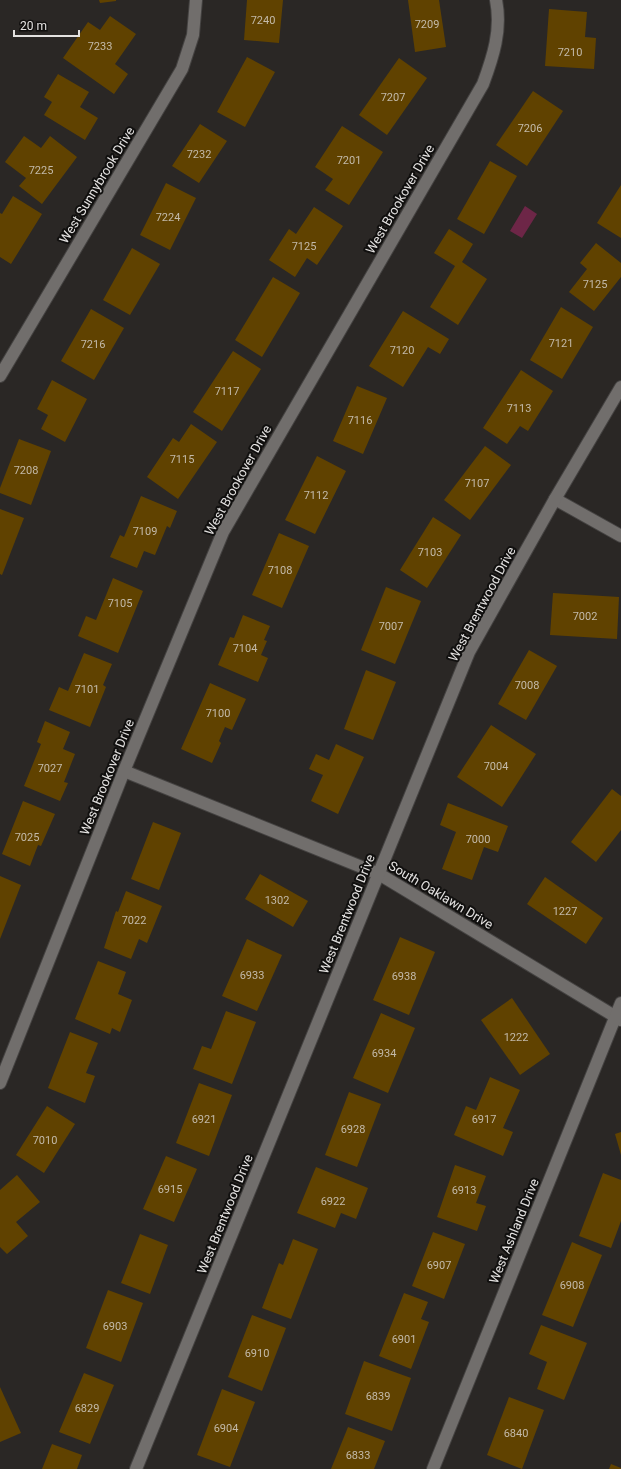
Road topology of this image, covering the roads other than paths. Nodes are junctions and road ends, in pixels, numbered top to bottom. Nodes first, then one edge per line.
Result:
1 (196, 0) edge
2 (496, 0) edge
3 (0, 376) edge
4 (621, 387) edge
5 (555, 499) junction
6 (621, 536) edge
7 (124, 771) junction
8 (379, 874) junction
9 (621, 1003) edge
10 (618, 1019) edge
11 (0, 1083) edge
12 (136, 1469) edge
13 (432, 1469) edge

1 - 3 street, West Sunnybrook Drive
2 - 7 street, West Brookover Drive
4 - 5 street, West Brentwood Drive
5 - 6 street
5 - 8 street, West Brentwood Drive
7 - 8 street, South Oaklawn Drive
7 - 11 street, West Brookover Drive
8 - 10 street, South Oaklawn Drive
8 - 12 street, West Brentwood Drive
9 - 10 street, West Ashland Drive
10 - 13 street, West Ashland Drive

